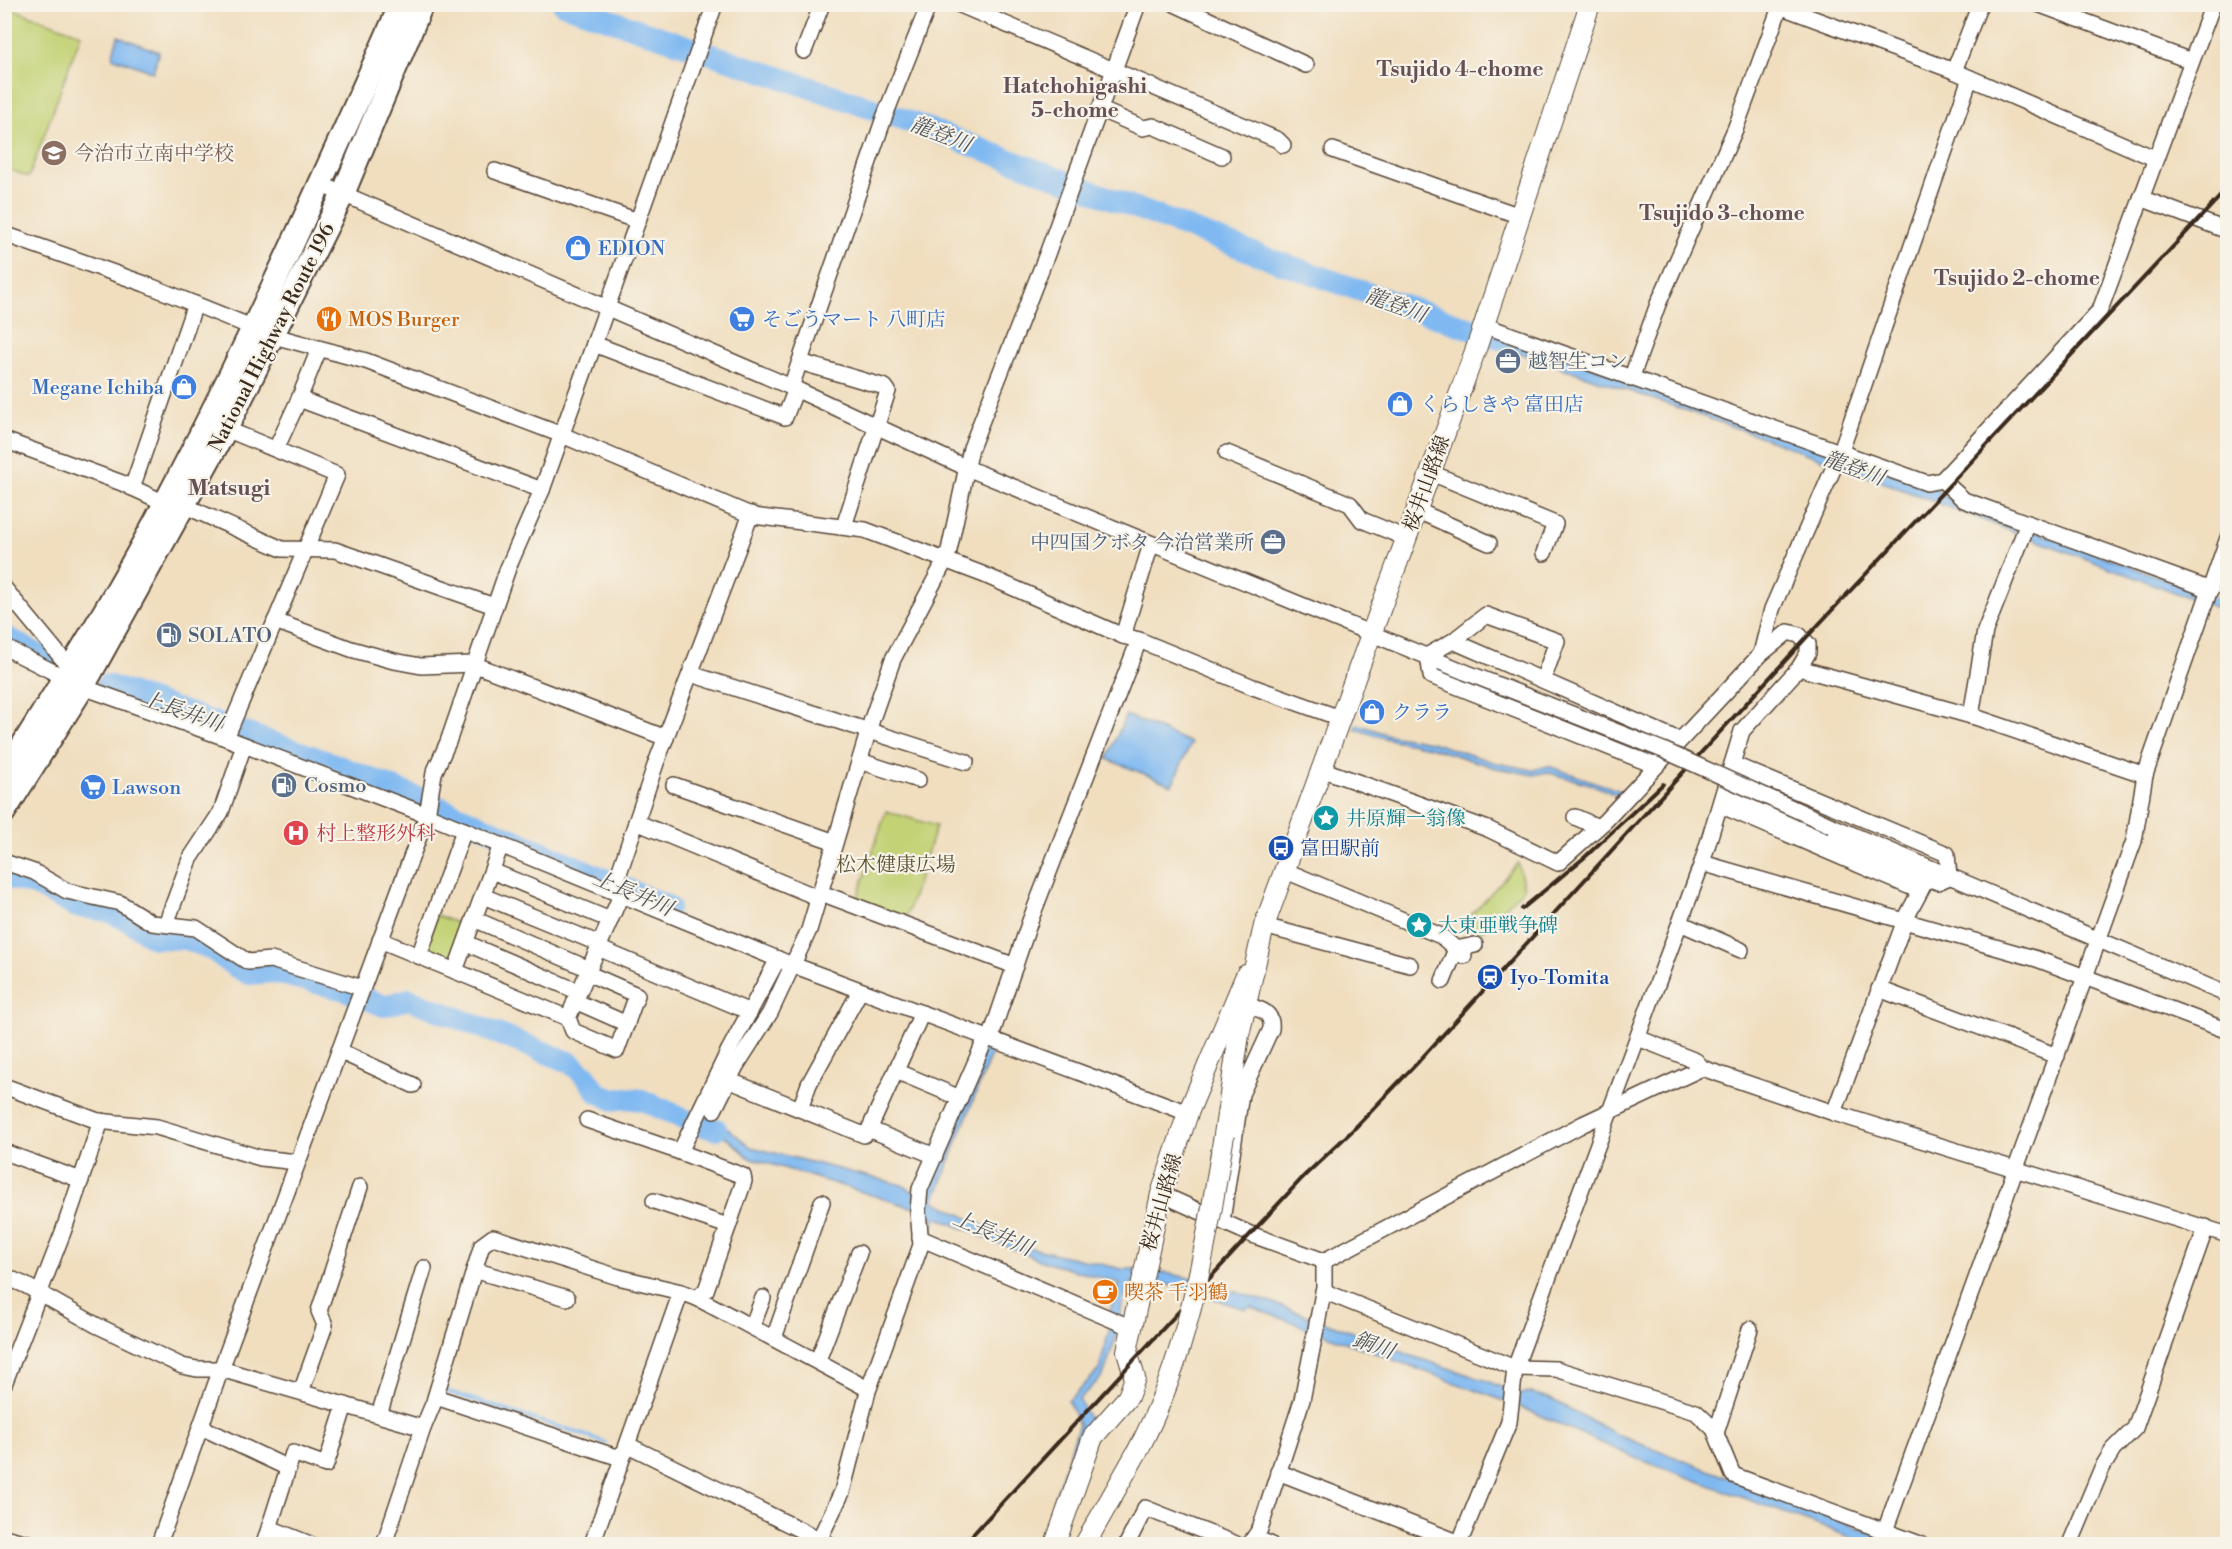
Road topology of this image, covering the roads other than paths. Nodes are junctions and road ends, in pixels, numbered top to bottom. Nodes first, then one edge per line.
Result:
1 (401, 4) edge
2 (422, 4) edge
3 (715, 4) edge
4 (822, 4) edge
5 (929, 4) edge
6 (958, 4) edge
7 (1138, 4) edge
8 (1174, 4) edge
9 (1590, 4) edge
10 (1980, 4) edge
11 (2038, 4) edge
12 (2213, 4) edge
13 (1777, 6) edge
14 (804, 51) dead end
15 (2191, 61) junction
16 (1306, 65) dead end
17 (1113, 70) junction
18 (1954, 71) junction
19 (1970, 78) junction
20 (1099, 109) junction
21 (1283, 146) dead end
22 (1333, 150) dead end
23 (1222, 156) dead end
24 (2154, 158) junction
25 (495, 171) dead end
26 (320, 184) junction
27 (343, 194) junction
28 (2141, 198) junction
29 (1520, 216) junction
30 (638, 221) junction
31 (2228, 231) edge
32 (4, 234) edge
33 (195, 304) junction
34 (607, 308) junction
35 (1483, 326) junction
36 (264, 331) junction
37 (594, 344) junction
38 (319, 349) junction
39 (800, 362) junction
40 (1631, 379) junction
41 (794, 388) junction
42 (300, 399) junction
43 (878, 426) junction
44 (226, 429) junction
45 (562, 435) junction
46 (4, 440) edge
47 (276, 449) junction
48 (1841, 451) junction
49 (1227, 453) dead end
50 (967, 468) junction
51 (1429, 472) junction
52 (1942, 480) junction
53 (132, 488) junction
54 (542, 490) junction
55 (174, 504) junction
56 (1416, 510) junction
57 (751, 514) junction
58 (2028, 523) junction
59 (844, 526) junction
60 (1406, 538) junction
61 (2228, 538) edge
62 (1489, 543) dead end
63 (1151, 544) junction
64 (305, 549) junction
65 (1544, 553) dead end
66 (945, 559) junction
67 (4, 588) edge
68 (2211, 590) junction
69 (494, 606) junction
70 (275, 621) junction
71 (1373, 633) junction
72 (1123, 636) junction
73 (1139, 640) junction
74 (1453, 641) junction
75 (4, 646) edge
76 (1761, 654) junction
77 (1428, 655) junction
78 (473, 664) junction
79 (1800, 668) junction
80 (691, 674) junction
81 (73, 678) junction
82 (1543, 680) junction
83 (1971, 716) junction
84 (1340, 718) junction
85 (869, 729) junction
86 (226, 738) junction
87 (666, 738) junction
88 (1679, 740) junction
89 (244, 745) junction
90 (860, 761) junction
91 (966, 762) dead end
92 (1732, 764) junction
93 (1656, 766) junction
94 (1321, 769) junction
95 (4, 775) edge
96 (2145, 775) junction
97 (918, 780) dead end
98 (674, 785) dead end
99 (1722, 799) junction
100 (4, 812) edge
101 (427, 815) junction
102 (1575, 817) dead end
103 (636, 822) junction
104 (1598, 827) junction
105 (464, 830) junction
106 (835, 842) junction
107 (501, 845) junction
108 (4, 862) edge
109 (1702, 863) junction
110 (492, 870) junction
111 (1286, 871) junction
112 (1949, 877) junction
113 (1924, 885) junction
114 (617, 893) junction
115 (483, 896) junction
116 (820, 896) junction
117 (474, 919) junction
118 (610, 920) junction
119 (1905, 920) junction
120 (1680, 923) junction
121 (166, 924) junction
122 (1264, 926) junction
123 (2098, 939) junction
124 (380, 940) junction
125 (466, 943) junction
126 (533, 944) junction
127 (599, 946) junction
128 (1741, 950) dead end
129 (419, 956) junction
130 (778, 959) junction
131 (1257, 960) junction
132 (1410, 965) dead end
133 (794, 966) junction
134 (1015, 966) junction
135 (524, 968) junction
136 (456, 971) junction
137 (588, 971) junction
138 (2084, 979) junction
139 (1443, 981) dead end
140 (362, 988) junction
141 (1879, 989) junction
142 (860, 990) junction
143 (2228, 995) edge
144 (577, 997) junction
145 (1246, 1005) junction
146 (750, 1012) junction
147 (922, 1013) junction
148 (568, 1018) junction
149 (627, 1024) junction
150 (2228, 1031) edge
151 (988, 1038) junction
152 (1638, 1038) junction
153 (339, 1051) junction
154 (2057, 1056) junction
155 (1702, 1068) junction
156 (896, 1071) junction
157 (720, 1081) junction
158 (413, 1085) dead end
159 (4, 1086) edge
160 (960, 1098) junction
161 (714, 1110) dead end
162 (800, 1110) junction
163 (1611, 1110) junction
164 (1188, 1113) junction
165 (1834, 1113) junction
166 (587, 1120) dead end
167 (101, 1121) junction
168 (868, 1132) junction
169 (4, 1152) edge
170 (680, 1152) junction
171 (935, 1156) junction
172 (297, 1162) junction
173 (2018, 1168) junction
174 (81, 1180) junction
175 (360, 1187) dead end
176 (1161, 1194) junction
177 (654, 1201) dead end
178 (822, 1202) dead end
179 (1221, 1221) junction
180 (728, 1226) junction
181 (2206, 1227) junction
182 (2228, 1234) edge
183 (920, 1238) junction
184 (859, 1252) dead end
185 (1324, 1261) junction
186 (424, 1268) dead end
187 (474, 1270) junction
188 (4, 1276) edge
189 (39, 1292) junction
190 (681, 1292) junction
191 (1323, 1292) junction
192 (567, 1298) dead end
193 (697, 1298) junction
194 (763, 1298) dead end
195 (752, 1327) junction
196 (1132, 1328) junction
197 (1750, 1329) dead end
198 (774, 1338) junction
199 (818, 1360) junction
200 (1515, 1368) junction
201 (221, 1369) junction
202 (4, 1384) edge
203 (868, 1389) junction
204 (301, 1392) junction
205 (435, 1398) junction
206 (345, 1405) junction
207 (379, 1415) junction
208 (201, 1427) junction
209 (423, 1428) junction
210 (1716, 1433) junction
211 (624, 1453) junction
212 (288, 1468) junction
213 (1278, 1472) junction
214 (270, 1528) junction
215 (4, 1537) edge
216 (1889, 1537) edge
217 (1252, 1541) edge
218 (821, 1543) edge
219 (1459, 1544) edge
220 (31, 1545) edge
221 (159, 1545) edge
222 (264, 1545) edge
223 (310, 1545) edge
224 (384, 1545) edge
225 (592, 1545) edge
226 (1054, 1545) edge
227 (1085, 1545) edge
228 (1127, 1545) edge
229 (1236, 1545) edge
230 (1270, 1545) edge
231 (1920, 1545) edge
232 (2070, 1545) edge

1 - 26 highway, National Highway Route 196
2 - 27 highway, National Highway Route 196
3 - 30 street
4 - 14 street
5 - 39 street
6 - 17 street
7 - 17 street
8 - 16 street
9 - 29 main road, 桜井山路線
10 - 18 street
11 - 15 street
12 - 15 street
13 - 18 street
13 - 40 street
15 - 24 street
17 - 20 street
17 - 21 street
18 - 19 street
19 - 24 street
19 - 48 street
20 - 23 street
20 - 50 street
22 - 29 street
24 - 28 street
25 - 30 street
26 - 27 street
26 - 36 highway, National Highway Route 196
27 - 34 street
27 - 36 highway, National Highway Route 196
28 - 31 street
28 - 52 street
29 - 35 main road, 桜井山路線
30 - 34 street
32 - 33 street
33 - 36 street
33 - 53 street
34 - 37 street
34 - 41 street
35 - 40 street
35 - 51 main road, 桜井山路線
36 - 38 street
36 - 44 highway, National Highway Route 196
36 - 55 highway, National Highway Route 196
37 - 41 street
37 - 45 street
38 - 42 street
38 - 45 street
39 - 41 street
39 - 43 street
40 - 48 street
41 - 43 street
42 - 47 street
42 - 54 street
43 - 50 street
43 - 59 street
44 - 47 street
44 - 55 highway, National Highway Route 196
45 - 54 street
45 - 57 street
46 - 53 street
47 - 64 street
48 - 52 street
48 - 76 street
49 - 60 street
50 - 63 street
50 - 66 street
51 - 56 main road, 桜井山路線
51 - 65 street
52 - 58 street
53 - 55 street
54 - 69 street
55 - 64 street
55 - 81 highway, National Highway Route 196
56 - 60 main road, 桜井山路線
56 - 62 street
57 - 59 street
57 - 80 street
58 - 68 street
58 - 83 street
59 - 66 street
60 - 71 main road, 桜井山路線
61 - 68 street
63 - 71 street
63 - 72 street
64 - 69 street
64 - 70 street
66 - 72 street
66 - 85 street
67 - 81 street
68 - 96 street
69 - 78 street
70 - 78 street
70 - 86 street
71 - 77 street
71 - 84 main road, 桜井山路線
72 - 73 street
73 - 84 street
73 - 134 street
74 - 77 street
74 - 82 street
74 - 82 street
75 - 81 street
76 - 79 street
76 - 88 street
77 - 93 street
77 - 112 street, bridge
78 - 87 street
78 - 101 street
79 - 83 street
79 - 92 street
80 - 85 street
80 - 87 street
81 - 86 street
81 - 95 highway, National Highway Route 196
81 - 100 highway, National Highway Route 196
82 - 88 street
83 - 96 street
84 - 94 main road, 桜井山路線
85 - 90 street
85 - 91 street
86 - 89 street
87 - 103 street
88 - 93 street
89 - 101 street
89 - 121 street
90 - 97 street
90 - 106 street
92 - 99 street
92 - 112 street
93 - 104 street
94 - 104 street
94 - 111 main road, 桜井山路線
96 - 123 street
98 - 106 street
99 - 109 street
99 - 113 street
101 - 105 street
101 - 124 street
102 - 104 street
103 - 114 street
103 - 116 street
105 - 107 street
105 - 129 street
106 - 116 street
107 - 110 street
107 - 114 street
108 - 121 street
109 - 119 street
109 - 120 street
110 - 115 street
110 - 118 street
111 - 122 main road, 桜井山路線
111 - 139 street
112 - 113 street
112 - 123 street
113 - 119 street
114 - 118 street
114 - 130 street
115 - 117 street
115 - 127 street
116 - 133 street
116 - 134 street
117 - 125 street
117 - 126 street
118 - 127 street
119 - 138 street
119 - 141 street
120 - 128 street
120 - 152 street
121 - 140 street
122 - 131 main road, 桜井山路線
122 - 132 street
123 - 138 street
123 - 143 street
124 - 129 street
124 - 140 street
125 - 135 street
125 - 136 street
126 - 135 street
126 - 137 street
127 - 137 street
127 - 146 street
129 - 136 street
130 - 133 street
130 - 146 street
131 - 145 main road, 桜井山路線
131 - 164 main road, 桜井山路線
133 - 142 street
133 - 157 street
134 - 151 street
135 - 144 street
136 - 148 street
137 - 144 street
137 - 149 street
138 - 150 street
138 - 154 street
140 - 153 street
141 - 154 street
141 - 165 street
142 - 147 street
142 - 162 street
144 - 148 street
144 - 149 street
145 - 179 street
145 - 227 main road, 桜井山路線, bridge
146 - 157 street
147 - 151 street
147 - 156 street
148 - 149 street
151 - 160 street
151 - 164 street
152 - 155 street
152 - 163 street
153 - 158 street
153 - 172 street
154 - 173 street
155 - 163 street
155 - 165 street
156 - 160 street
156 - 168 street
157 - 161 street
157 - 162 street
157 - 170 street
159 - 167 street
160 - 171 street
162 - 168 street
163 - 185 street
163 - 200 street
164 - 176 main road, 桜井山路線
165 - 173 street
166 - 170 street
167 - 172 street
167 - 174 street
168 - 171 street
169 - 174 street
170 - 180 street
171 - 183 street
172 - 201 street
173 - 181 street
173 - 216 street
174 - 189 street
175 - 204 street
176 - 179 street
176 - 196 main road, 桜井山路線
177 - 180 street
178 - 198 street
179 - 185 street
180 - 193 street
181 - 182 street
181 - 232 street
183 - 196 street
183 - 203 street
184 - 199 street
185 - 191 street
186 - 207 street
187 - 190 street
187 - 192 street
187 - 205 street
188 - 189 street
189 - 201 street
189 - 202 street
190 - 193 street
190 - 211 street
191 - 200 street
191 - 213 street
193 - 195 street
194 - 195 street
195 - 198 street
196 - 226 main road, 桜井山路線
197 - 210 street
198 - 199 street
199 - 203 street
200 - 210 street
200 - 219 street
201 - 204 street
201 - 208 street
203 - 218 street
204 - 206 street
205 - 209 street
205 - 211 street
206 - 207 street
206 - 212 street
207 - 209 street
208 - 212 street
208 - 221 street
209 - 224 street
210 - 216 street
211 - 218 street
211 - 225 street
212 - 214 street
213 - 217 street
213 - 219 street
214 - 222 street
214 - 223 street
215 - 220 street
216 - 231 street
217 - 230 street
228 - 229 street

